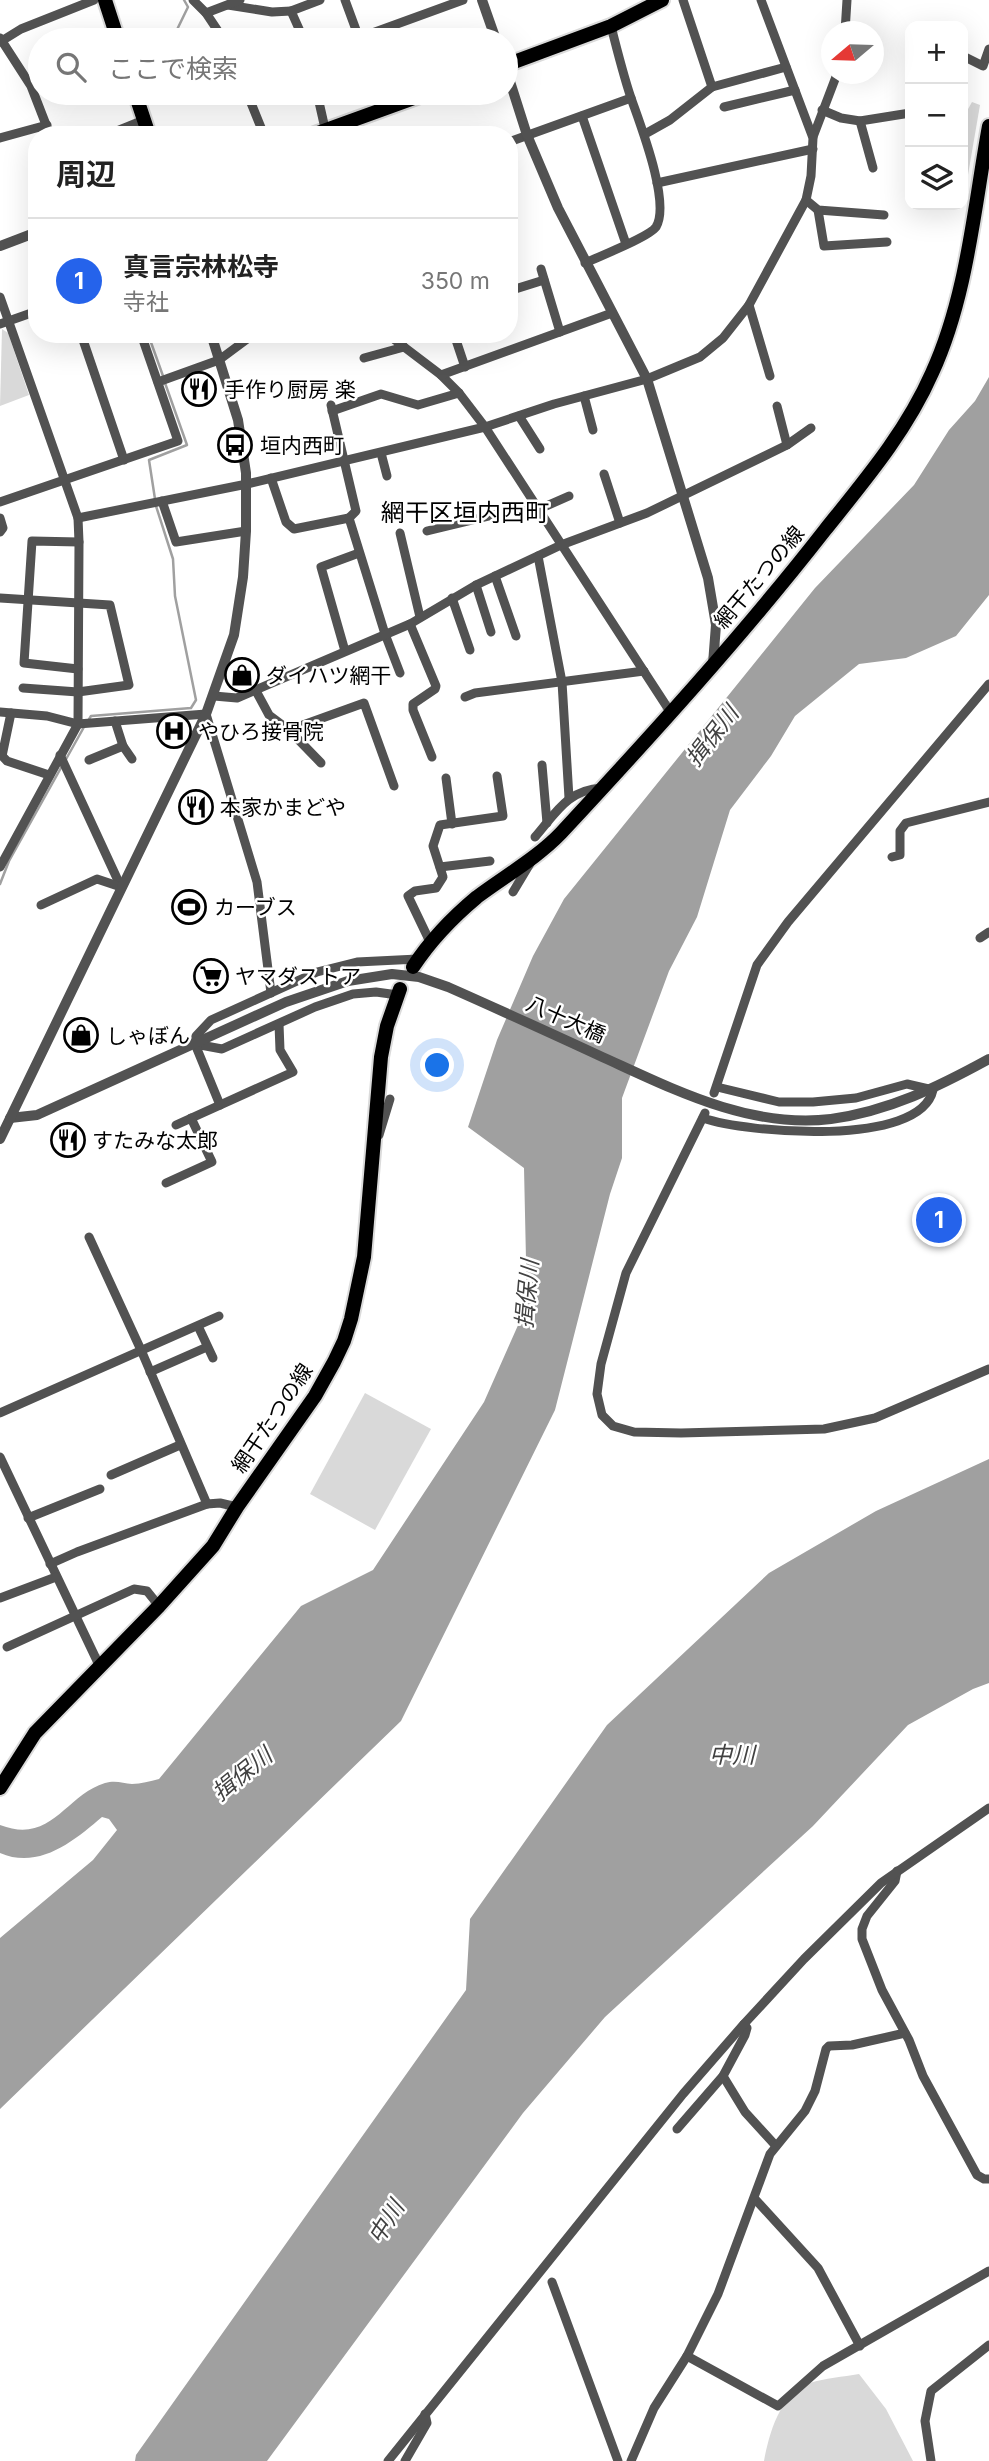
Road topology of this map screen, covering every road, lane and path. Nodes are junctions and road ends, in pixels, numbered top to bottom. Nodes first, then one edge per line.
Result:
1 (94, 0) edge
2 (105, 0) edge
3 (193, 0) edge
4 (240, 0) edge
5 (320, 0) edge
6 (345, 0) edge
7 (463, 0) edge
8 (482, 0) edge
9 (663, 0) edge
10 (683, 0) edge
11 (761, 0) edge
12 (847, 0) edge
13 (228, 5) junction
14 (291, 11) junction
15 (206, 13) junction
16 (846, 21) edge
17 (611, 26) junction
18 (114, 28) edge
19 (216, 28) edge
20 (298, 28) edge
21 (353, 28) edge
22 (386, 28) edge
23 (492, 28) edge
24 (0, 40) edge
25 (989, 49) edge
26 (968, 58) edge
27 (518, 62) edge
28 (786, 66) junction
29 (28, 75) edge
30 (832, 84) edge
31 (712, 87) junction
32 (794, 90) junction
33 (631, 97) junction
34 (41, 105) edge
35 (139, 105) edge
36 (252, 105) edge
37 (318, 105) edge
38 (396, 105) edge
39 (518, 105) edge
40 (724, 107) dead end
41 (822, 110) junction
42 (905, 114) edge
43 (582, 116) junction
44 (144, 120) junction
45 (860, 121) junction
46 (47, 126) edge
47 (129, 126) edge
48 (146, 126) edge
49 (260, 126) edge
50 (320, 126) edge
51 (340, 126) edge
52 (989, 126) edge
53 (28, 133) edge
54 (645, 134) junction
55 (527, 135) junction
56 (0, 138) edge
57 (518, 138) edge
58 (813, 138) junction
59 (813, 149) junction
60 (873, 168) dead end
61 (657, 183) junction
62 (806, 200) junction
63 (818, 210) junction
64 (884, 215) dead end
65 (28, 235) edge
66 (887, 242) dead end
67 (626, 244) junction
68 (0, 246) edge
69 (585, 262) junction
70 (541, 269) dead end
71 (544, 280) junction
72 (518, 288) edge
73 (0, 297) edge
74 (749, 305) junction
75 (612, 313) junction
76 (28, 314) edge
77 (4, 323) edge
78 (560, 332) junction
79 (84, 343) edge
80 (144, 343) edge
81 (214, 343) edge
82 (242, 343) edge
83 (399, 343) edge
84 (457, 343) edge
85 (404, 347) junction
86 (364, 358) dead end
87 (219, 360) junction
88 (465, 366) junction
89 (441, 375) junction
90 (770, 376) dead end
91 (646, 379) junction
92 (158, 382) junction
93 (459, 393) junction
94 (584, 396) junction
95 (776, 406) dead end
96 (519, 416) junction
97 (485, 427) junction
98 (811, 428) dead end
99 (593, 430) dead end
100 (787, 445) junction
101 (540, 449) dead end
102 (381, 453) junction
103 (124, 460) junction
104 (344, 461) junction
105 (604, 474) dead end
106 (387, 476) dead end
107 (271, 478) junction
108 (65, 481) junction
109 (247, 484) junction
110 (569, 496) dead end
111 (682, 496) junction
112 (162, 501) junction
113 (0, 502) edge
114 (535, 508) junction
115 (0, 518) edge
116 (78, 518) junction
117 (349, 518) junction
118 (620, 523) junction
119 (246, 531) junction
120 (427, 531) dead end
121 (0, 532) edge
122 (400, 533) dead end
123 (79, 542) junction
124 (561, 545) junction
125 (359, 553) junction
126 (538, 556) junction
127 (495, 576) junction
128 (476, 585) junction
129 (0, 598) edge
130 (452, 598) junction
131 (30, 601) junction
132 (79, 604) junction
133 (421, 617) junction
134 (410, 624) junction
135 (491, 632) dead end
136 (385, 634) junction
137 (516, 636) dead end
138 (470, 650) dead end
139 (345, 652) junction
140 (712, 664) junction
141 (78, 668) junction
142 (643, 671) junction
143 (400, 673) dead end
144 (562, 682) junction
145 (989, 684) edge
146 (23, 688) dead end
147 (256, 691) junction
148 (78, 692) junction
149 (214, 696) junction
150 (465, 697) dead end
151 (0, 712) edge
152 (11, 713) junction
153 (671, 713) junction
154 (206, 714) junction
155 (114, 721) junction
156 (78, 724) junction
157 (289, 730) junction
158 (123, 746) junction
159 (60, 755) junction
160 (432, 757) dead end
161 (132, 759) dead end
162 (89, 760) dead end
163 (321, 763) dead end
164 (542, 765) dead end
165 (49, 775) junction
166 (497, 776) dead end
167 (446, 778) dead end
168 (394, 786) dead end
169 (602, 788) junction
170 (569, 798) junction
171 (989, 802) edge
172 (547, 823) junction
173 (452, 824) junction
174 (535, 837) dead end
175 (535, 854) junction
176 (892, 856) dead end
177 (490, 861) dead end
178 (0, 867) edge
179 (440, 867) junction
180 (121, 887) junction
181 (513, 892) dead end
182 (40, 905) dead end
183 (989, 932) edge
184 (980, 938) dead end
185 (431, 944) junction
186 (416, 963) joint
187 (399, 992) joint
188 (271, 993) junction
189 (279, 1024) junction
190 (195, 1044) junction
191 (989, 1059) edge
192 (933, 1090) junction
193 (390, 1099) dead end
194 (220, 1105) junction
195 (10, 1118) junction
196 (191, 1118) junction
197 (176, 1125) dead end
198 (1, 1135) edge
199 (372, 1160) junction
200 (166, 1183) dead end
201 (89, 1237) dead end
202 (219, 1317) dead end
203 (198, 1326) junction
204 (207, 1347) junction
205 (141, 1350) junction
206 (213, 1358) dead end
207 (989, 1369) edge
208 (150, 1372) junction
209 (0, 1413) edge
210 (180, 1445) junction
211 (0, 1457) edge
212 (111, 1475) dead end
213 (10, 1478) junction
214 (0, 1483) edge
215 (100, 1489) dead end
216 (207, 1504) junction
217 (237, 1507) junction
218 (28, 1518) junction
219 (50, 1564) junction
220 (56, 1577) junction
221 (0, 1598) edge
222 (159, 1606) junction
223 (75, 1616) junction
224 (7, 1647) dead end
225 (100, 1667) junction
226 (2, 1781) edge
227 (989, 1808) edge
228 (897, 1871) junction
229 (744, 2024) junction
230 (905, 2033) junction
231 (723, 2076) junction
232 (677, 2129) dead end
233 (776, 2146) junction
234 (989, 2179) edge
235 (755, 2199) junction
236 (989, 2271) edge
237 (552, 2282) dead end
238 (989, 2345) edge
239 (860, 2346) junction
240 (687, 2356) junction
241 (425, 2414) junction
242 (388, 2461) edge
243 (405, 2461) edge
244 (618, 2461) edge
245 (631, 2461) edge
246 (931, 2461) edge

1 - 24 street
2 - 18 main road
3 - 15 street
4 - 13 street
5 - 14 street
6 - 21 street
7 - 22 street
8 - 23 street
9 - 17 main road
10 - 31 street
11 - 28 street
12 - 16 street
13 - 14 street
13 - 15 street
14 - 20 street
15 - 19 street
17 - 27 main road
17 - 33 street
24 - 29 street
25 - 26 street
28 - 31 street
28 - 32 street
30 - 41 street
31 - 54 street
32 - 40 street
32 - 58 street
33 - 43 street
33 - 54 street
34 - 46 street
35 - 44 main road
36 - 49 street
37 - 50 street
38 - 51 main road
39 - 55 street
41 - 45 street
41 - 58 street
42 - 45 street
43 - 55 street
43 - 67 street
44 - 47 street
44 - 48 main road
45 - 60 street
52 - 140 main road, 網干たつの線
53 - 56 street
54 - 61 street
55 - 57 street
55 - 69 street
58 - 59 street
59 - 61 street
59 - 62 street
61 - 67 street
62 - 63 street
62 - 74 street
63 - 64 street
63 - 66 street
65 - 68 street
67 - 69 street
69 - 75 street
70 - 71 street
71 - 72 street
71 - 78 street
73 - 77 street
74 - 90 street
74 - 91 street
75 - 78 street
75 - 91 street
76 - 77 street
77 - 108 street
78 - 88 street
79 - 103 street
80 - 92 street
81 - 87 street
82 - 87 street
83 - 85 street
84 - 88 street
85 - 86 street
85 - 89 street
87 - 92 street
87 - 109 street
88 - 89 street
89 - 93 street
91 - 94 street
91 - 111 street
92 - 103 street
93 - 97 street
93 - 104 street
94 - 96 street
94 - 99 street
95 - 100 street
96 - 97 street
96 - 101 street
97 - 102 street
97 - 114 street
98 - 100 street
100 - 111 street
102 - 104 street
102 - 106 street
103 - 108 street
104 - 107 street
104 - 117 street
105 - 118 street
107 - 109 street
107 - 117 street
108 - 113 street
108 - 116 street
109 - 112 street
109 - 119 street
110 - 114 street
111 - 118 street
111 - 140 street
112 - 116 street
112 - 119 street
114 - 120 street
114 - 124 street
115 - 121 street
116 - 123 street
117 - 125 street
118 - 124 street
119 - 149 street
122 - 133 street
123 - 131 street
123 - 132 street
124 - 126 street
124 - 142 street
125 - 136 street
125 - 139 street
126 - 127 street
126 - 144 street
127 - 128 street
127 - 137 street
128 - 130 street
128 - 135 street
129 - 131 street
130 - 133 street
130 - 138 street
131 - 132 street
131 - 141 street
132 - 141 street
132 - 148 street
133 - 134 street
134 - 136 street
134 - 160 street
136 - 139 street
136 - 143 street
139 - 147 street
140 - 153 main road, 網干たつの線
141 - 148 street
142 - 144 street
142 - 153 street
144 - 150 street
144 - 170 street
145 - 192 street
146 - 148 street
147 - 149 street
147 - 157 street
148 - 156 street
149 - 154 street
151 - 152 street
152 - 156 street
152 - 165 street
153 - 169 main road, 網干たつの線
154 - 155 street
154 - 180 street
154 - 188 street
155 - 156 street
155 - 158 street
156 - 159 street
157 - 163 street
157 - 168 street
158 - 161 street
158 - 162 street
159 - 165 street
159 - 180 street
164 - 172 street
165 - 178 street
166 - 173 street
167 - 173 street
169 - 170 street
169 - 175 main road, 網干たつの線
170 - 172 street
171 - 176 street
172 - 174 street
173 - 179 street
175 - 181 street
175 - 185 main road, 網干たつの線
177 - 179 street
179 - 185 street
180 - 182 street
180 - 195 street
183 - 184 street
185 - 186 main road, 網干たつの線
186 - 188 street
187 - 189 street
187 - 199 main road, 網干たつの線
188 - 190 street
189 - 190 street
189 - 194 street
190 - 192 street, 八十大橋
190 - 194 street
190 - 195 street, 八十大橋
191 - 192 street, 八十大橋
192 - 207 street
193 - 199 street
194 - 196 street
195 - 198 street
196 - 197 street
196 - 200 street
199 - 217 main road, 網干たつの線
201 - 205 street
202 - 203 street
203 - 204 street
203 - 205 street
204 - 206 street
204 - 208 street
205 - 208 street
205 - 209 street
208 - 210 street
210 - 212 street
210 - 216 street
211 - 213 street
213 - 214 street
213 - 218 street
215 - 218 street
216 - 217 street
216 - 219 street
217 - 222 main road, 網干たつの線
218 - 219 street
219 - 220 street
220 - 221 street
220 - 223 street
222 - 223 street
222 - 225 main road, 網干たつの線
223 - 224 street
223 - 225 street
225 - 226 main road, 網干たつの線
227 - 228 street
228 - 229 street
228 - 230 street
229 - 231 street
229 - 241 street
230 - 233 street
230 - 234 street
231 - 232 street
231 - 233 street
233 - 235 street
235 - 239 street
235 - 240 street
236 - 239 street
237 - 244 street
238 - 246 street
239 - 240 street
240 - 245 street
241 - 242 street
241 - 243 street

